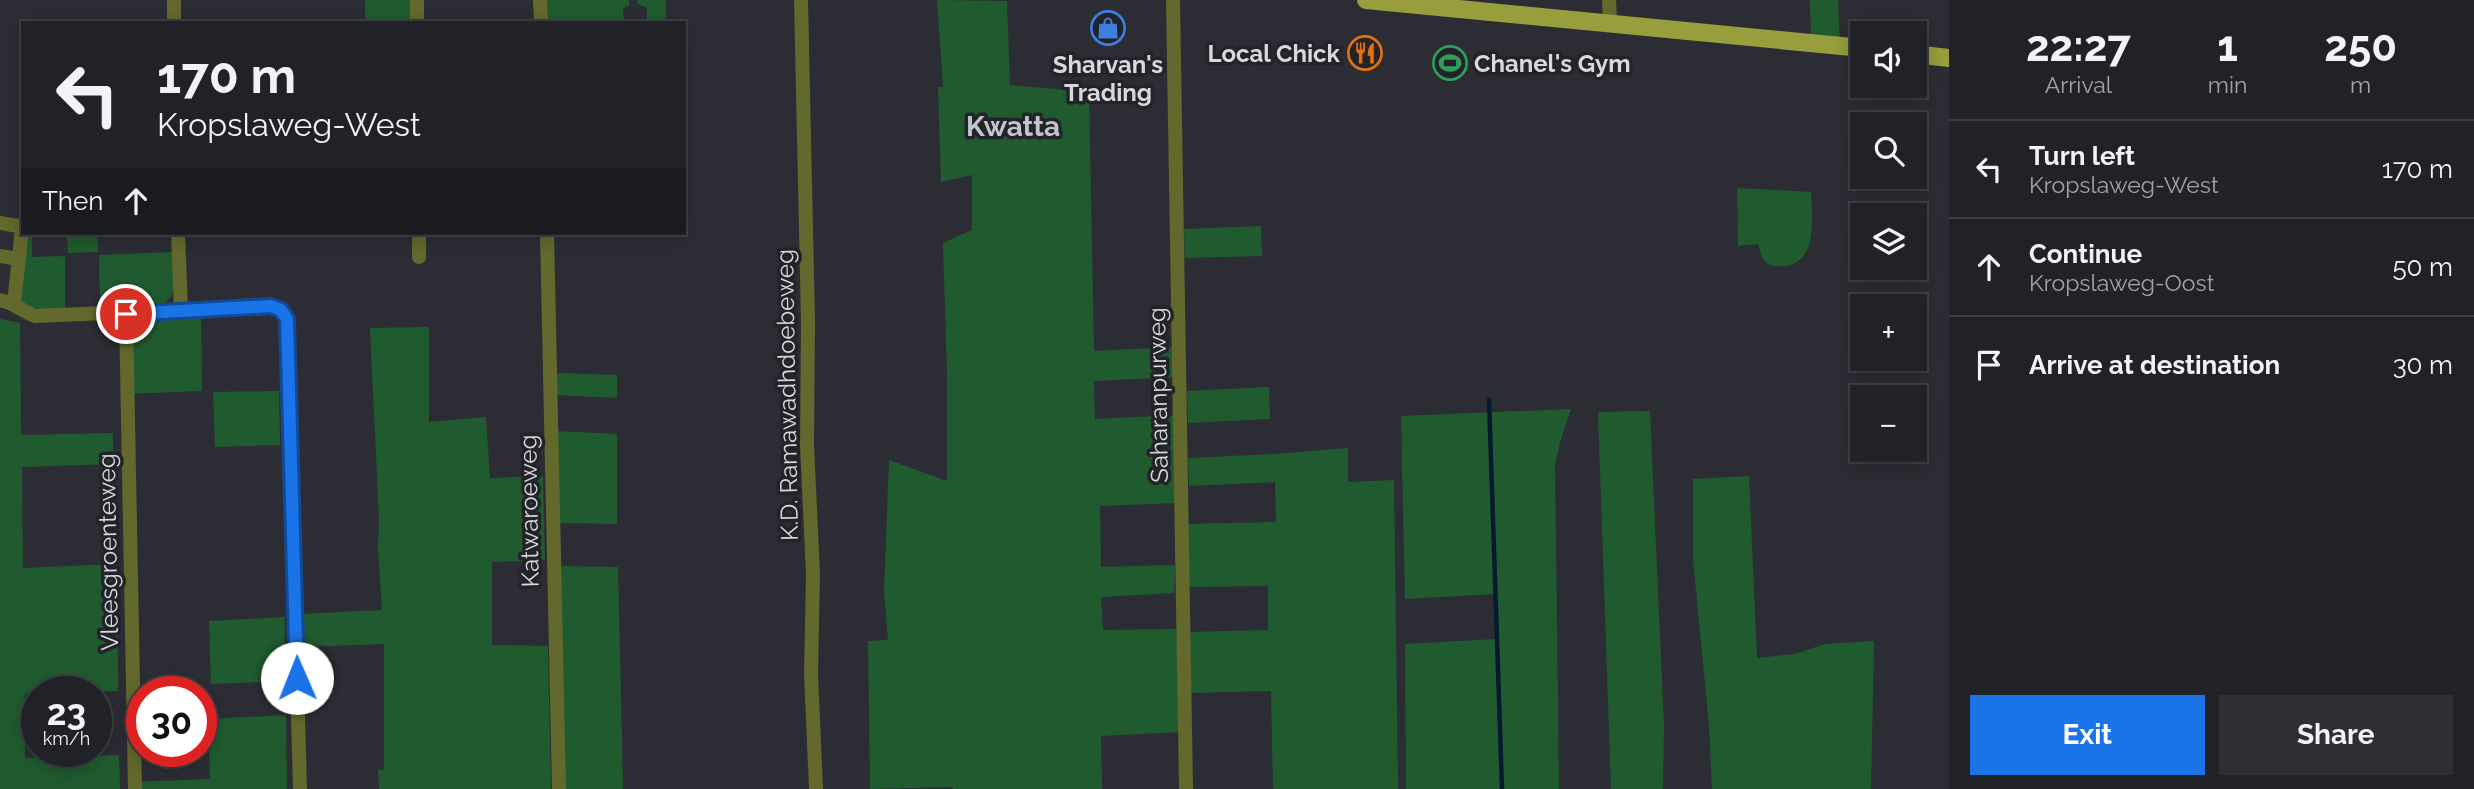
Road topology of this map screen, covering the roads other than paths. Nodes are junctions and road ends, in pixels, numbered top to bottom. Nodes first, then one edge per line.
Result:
1 (174, 0) edge
2 (417, 0) edge
3 (540, 0) edge
4 (801, 0) edge
5 (1173, 0) edge
6 (1366, 0) edge
7 (1609, 0) edge
8 (174, 21) edge
9 (417, 21) edge
10 (541, 21) edge
11 (1610, 22) junction
12 (1850, 47) edge
13 (1927, 55) edge
14 (1949, 58) edge
15 (0, 223) edge
16 (21, 228) edge
17 (21, 235) edge
18 (178, 235) edge
19 (419, 235) edge
20 (547, 235) edge
21 (0, 256) edge
22 (419, 257) dead end
23 (19, 259) junction
24 (7, 302) edge
25 (181, 309) junction
26 (126, 314) junction
27 (135, 789) edge
28 (300, 789) edge
29 (559, 789) edge
30 (816, 789) edge
31 (1186, 789) edge

1 - 8 street
2 - 9 street
3 - 10 street
4 - 30 street, K.D. Ramawadhdoebeweg
5 - 31 street, Saharanpurweg
6 - 11 main road
7 - 11 street
11 - 12 main road
13 - 14 main road
15 - 16 street
17 - 23 street
18 - 25 street
19 - 22 street
20 - 29 street, Katwaroeweg
21 - 23 street
23 - 24 street
24 - 26 street
25 - 26 street
25 - 28 street
26 - 27 street, Vleesgroenteweg

